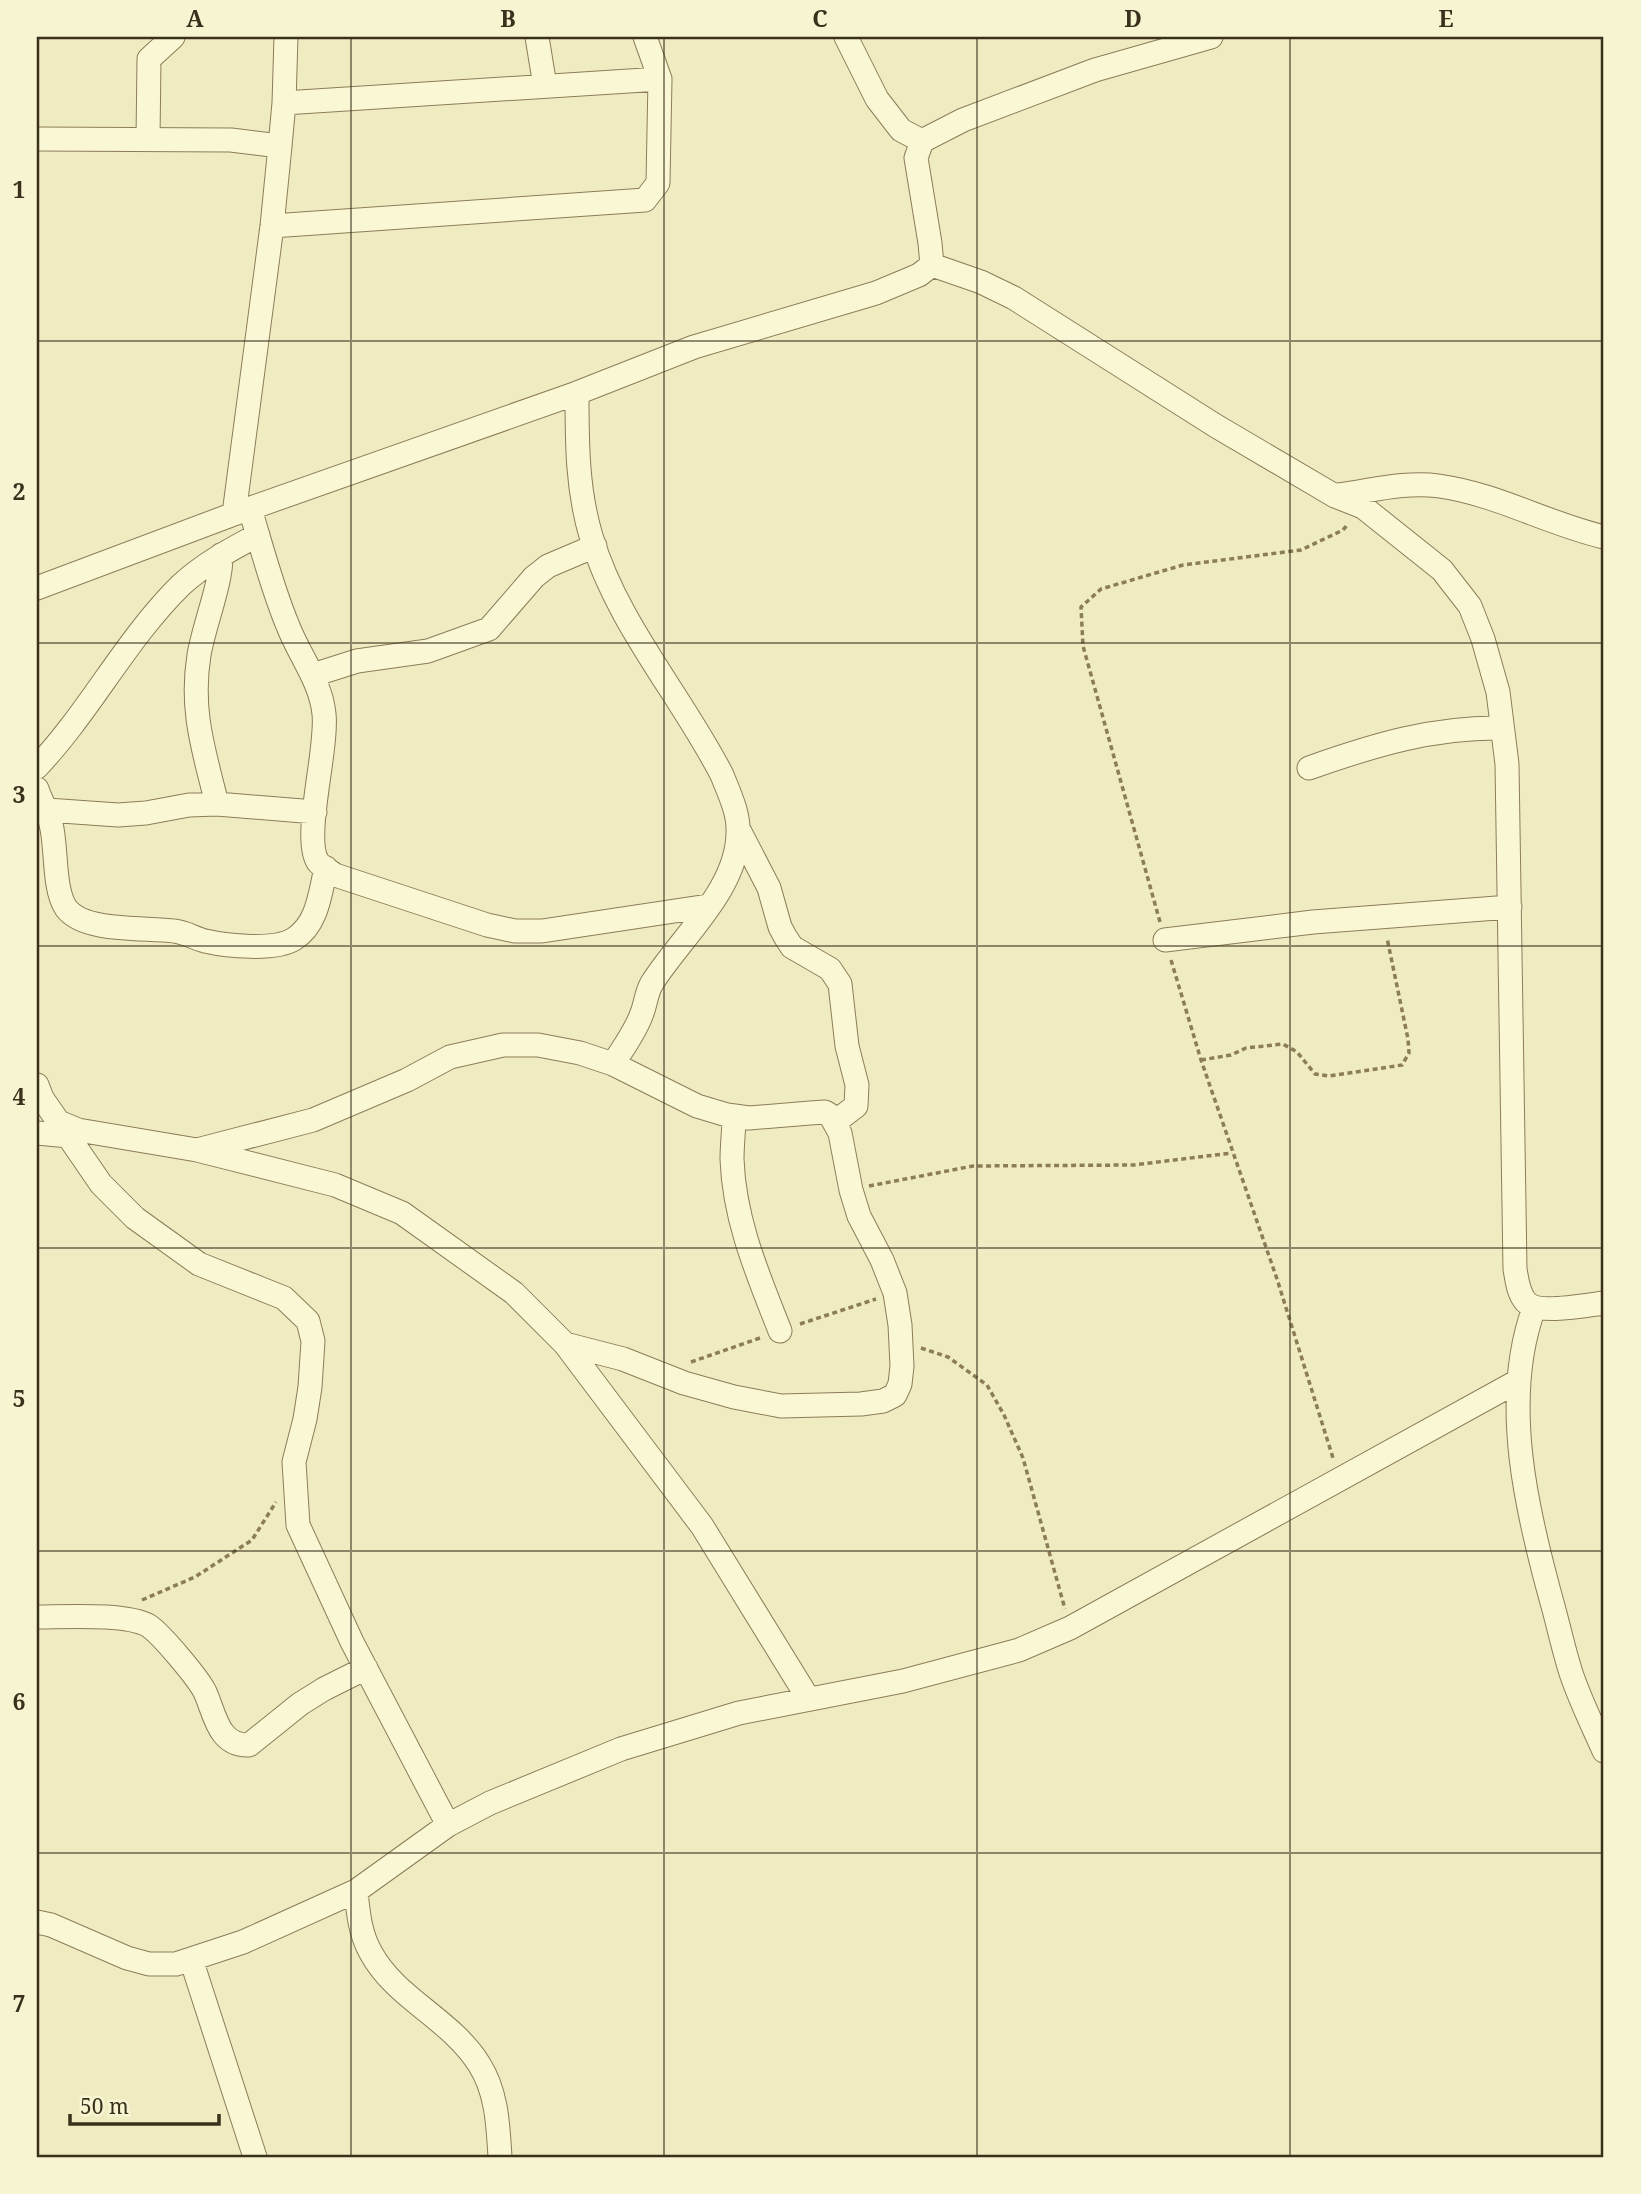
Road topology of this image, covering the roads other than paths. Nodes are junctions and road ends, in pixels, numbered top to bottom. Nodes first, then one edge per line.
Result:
1 (173, 37) edge
2 (286, 37) edge
3 (537, 37) edge
4 (645, 37) edge
5 (846, 37) edge
6 (1210, 37) edge
7 (660, 79) junction
8 (545, 86) junction
9 (284, 103) junction
10 (37, 139) edge
11 (148, 139) junction
12 (922, 141) junction
13 (280, 146) junction
14 (272, 226) junction
15 (932, 265) junction
16 (577, 393) junction
17 (1335, 496) junction
18 (242, 511) junction
19 (258, 535) junction
20 (1604, 537) edge
21 (595, 546) junction
22 (221, 555) junction
23 (37, 588) edge
24 (313, 675) junction
25 (1502, 728) junction
26 (37, 767) edge
27 (1309, 768) dead end
28 (37, 789) edge
29 (217, 804) junction
30 (47, 810) junction
31 (315, 813) junction
32 (738, 830) junction
33 (326, 868) junction
34 (708, 906) junction
35 (1510, 907) junction
36 (1165, 940) dead end
37 (613, 1064) junction
38 (37, 1085) edge
39 (734, 1116) junction
40 (835, 1122) junction
41 (65, 1130) junction
42 (37, 1133) edge
43 (197, 1150) junction
44 (1604, 1303) edge
45 (1534, 1308) junction
46 (780, 1331) dead end
47 (565, 1344) junction
48 (1518, 1381) junction
49 (37, 1617) edge
50 (366, 1668) junction
51 (808, 1698) junction
52 (1604, 1751) edge
53 (448, 1825) junction
54 (356, 1891) junction
55 (37, 1922) edge
56 (191, 1959) junction
57 (255, 2157) edge
58 (500, 2157) edge

1 - 11 street
2 - 9 street
3 - 8 street
4 - 7 street
5 - 12 street
6 - 12 street
7 - 8 street
7 - 14 street
8 - 9 street
9 - 13 street
10 - 11 street
11 - 13 street
12 - 15 street
13 - 14 street
14 - 18 street
15 - 16 street
15 - 17 street
16 - 18 street
16 - 21 street
17 - 20 street
17 - 25 street
18 - 19 street
18 - 23 street
19 - 22 street
19 - 24 street
21 - 24 street
21 - 32 street
22 - 26 street
22 - 29 street
24 - 31 street
25 - 27 street
25 - 35 street
28 - 30 street
29 - 30 street
29 - 31 street
30 - 33 street
31 - 33 street
32 - 34 street
32 - 40 street
33 - 34 street
34 - 37 street
35 - 36 street
35 - 45 street
37 - 39 street
37 - 43 street
38 - 41 street
39 - 40 street
39 - 46 street
40 - 47 street
41 - 42 street
41 - 43 street
41 - 50 street
43 - 47 street
44 - 45 street
45 - 48 street
47 - 51 street
48 - 51 street
48 - 52 street
49 - 50 street
50 - 53 street
51 - 53 street
53 - 54 street
54 - 56 street
54 - 58 street
55 - 56 street
56 - 57 street

